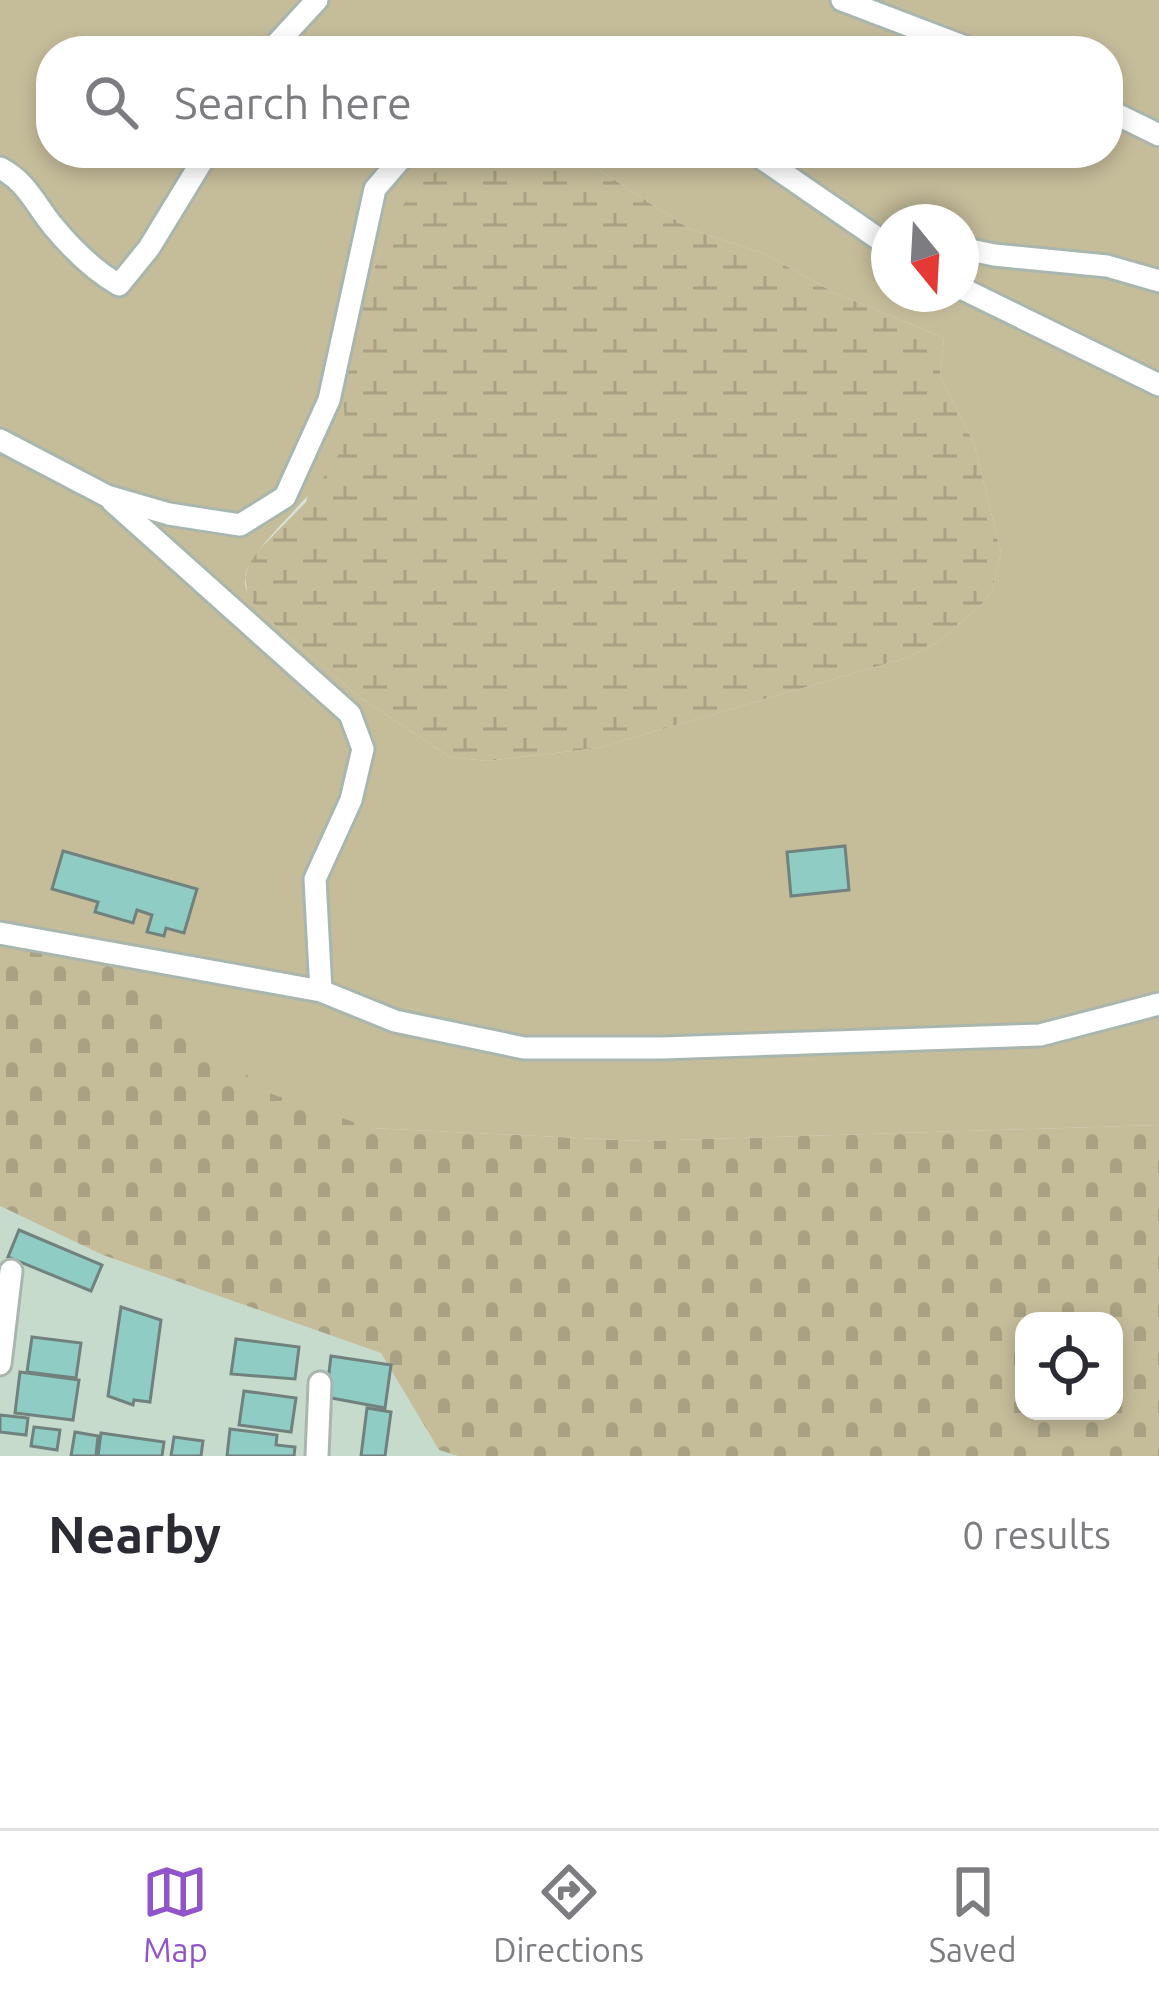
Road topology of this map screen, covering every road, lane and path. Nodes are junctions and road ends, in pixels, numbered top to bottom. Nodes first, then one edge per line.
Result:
1 (317, 0) edge
2 (842, 0) edge
3 (284, 36) edge
4 (937, 36) edge
5 (1123, 117) edge
6 (1159, 135) edge
7 (0, 168) edge
8 (198, 168) edge
9 (393, 168) edge
10 (777, 168) edge
11 (871, 228) edge
12 (979, 252) edge
13 (1159, 281) edge
14 (979, 297) edge
15 (1159, 385) edge
16 (0, 440) edge
17 (107, 496) junction
18 (0, 933) edge
19 (321, 991) junction
20 (1159, 1004) edge
21 (11, 1271) dead end
22 (0, 1364) edge
23 (320, 1382) dead end
24 (316, 1456) edge

1 - 3 street
2 - 4 street
5 - 6 street
7 - 8 street
9 - 17 street
10 - 11 street
12 - 13 street
14 - 15 street
16 - 17 street
17 - 19 street
18 - 19 street
19 - 20 street
21 - 22 street
23 - 24 street

